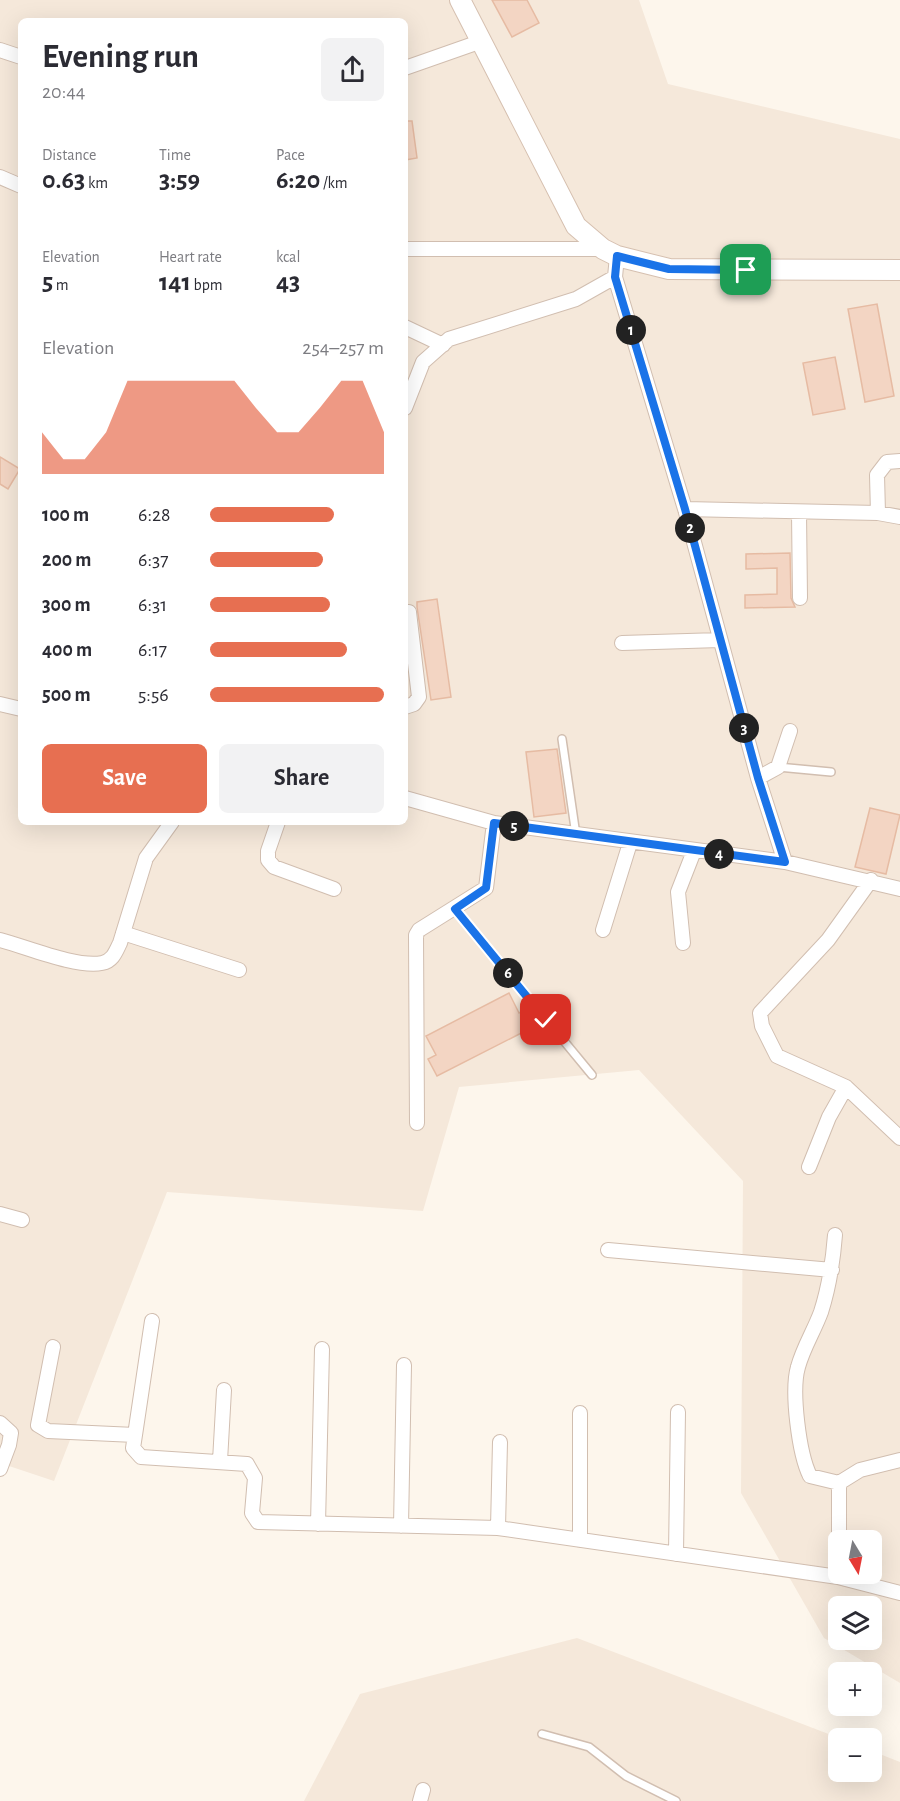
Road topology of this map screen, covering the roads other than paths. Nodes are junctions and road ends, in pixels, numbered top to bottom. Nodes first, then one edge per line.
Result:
1 (460, 0) edge
2 (482, 41) junction
3 (0, 50) edge
4 (18, 56) edge
5 (408, 67) edge
6 (0, 177) edge
7 (18, 185) edge
8 (408, 249) edge
9 (610, 252) junction
10 (900, 270) edge
11 (615, 277) junction
12 (408, 328) edge
13 (443, 345) junction
14 (410, 378) edge
15 (900, 461) edge
16 (685, 509) junction
17 (799, 513) junction
18 (878, 513) junction
19 (900, 517) edge
20 (800, 598) dead end
21 (409, 612) dead end
22 (720, 640) junction
23 (622, 643) dead end
24 (0, 704) edge
25 (408, 706) edge
26 (18, 708) edge
27 (790, 731) dead end
28 (562, 739) dead end
29 (778, 767) junction
30 (831, 772) dead end
31 (758, 778) junction
32 (408, 799) edge
33 (494, 823) junction
34 (170, 825) edge
35 (277, 825) edge
36 (576, 835) junction
37 (630, 843) junction
38 (694, 851) junction
39 (785, 862) junction
40 (871, 880) junction
41 (334, 889) dead end
42 (900, 889) edge
43 (455, 909) junction
44 (603, 930) dead end
45 (123, 933) junction
46 (0, 940) edge
47 (683, 943) dead end
48 (239, 970) dead end
49 (592, 1075) dead end
50 (846, 1087) junction
51 (417, 1123) dead end
52 (900, 1138) edge
53 (809, 1167) dead end
54 (0, 1214) edge
55 (22, 1220) dead end
56 (835, 1235) dead end
57 (608, 1250) dead end
58 (832, 1270) junction
59 (152, 1321) dead end
60 (52, 1347) dead end
61 (321, 1349) dead end
62 (405, 1365) dead end
63 (224, 1390) dead end
64 (678, 1412) dead end
65 (580, 1413) dead end
66 (0, 1423) edge
67 (135, 1434) junction
68 (501, 1442) dead end
69 (900, 1460) edge
70 (220, 1461) junction
71 (0, 1469) edge
72 (839, 1483) junction
73 (318, 1524) junction
74 (401, 1526) junction
75 (498, 1528) junction
76 (839, 1530) edge
77 (580, 1540) junction
78 (676, 1554) junction
79 (828, 1574) edge
80 (869, 1584) edge
81 (900, 1593) edge
82 (542, 1734) dead end
83 (676, 1801) edge

1 - 2 main road
2 - 5 street
2 - 9 main road
3 - 4 street
6 - 7 street
8 - 9 street
9 - 10 main road
9 - 11 street
11 - 13 street
11 - 16 street
12 - 13 street
13 - 14 street
15 - 18 street
16 - 17 street
16 - 22 street
17 - 18 street
17 - 20 street
18 - 19 street
21 - 25 street
22 - 23 street
22 - 31 street
24 - 26 street
27 - 29 street
28 - 36 lane
29 - 30 lane
29 - 31 street
31 - 39 street
32 - 33 street
33 - 36 street
33 - 43 street
34 - 45 street
35 - 41 street
36 - 37 street
37 - 38 street
37 - 44 street
38 - 39 street
38 - 47 street
39 - 40 street
40 - 42 street
40 - 50 street
43 - 49 lane
43 - 51 street
45 - 46 street
45 - 48 street
50 - 52 street
50 - 53 street
54 - 55 street
56 - 58 street
57 - 58 street
58 - 72 street
59 - 67 street
60 - 67 street
61 - 73 street
62 - 74 street
63 - 70 street
64 - 78 street
65 - 77 street
66 - 71 street
67 - 70 street
68 - 75 street
69 - 72 street
70 - 73 street
72 - 76 street
73 - 74 street
74 - 75 street
75 - 77 street
77 - 78 street
78 - 79 street
80 - 81 street
82 - 83 lane

